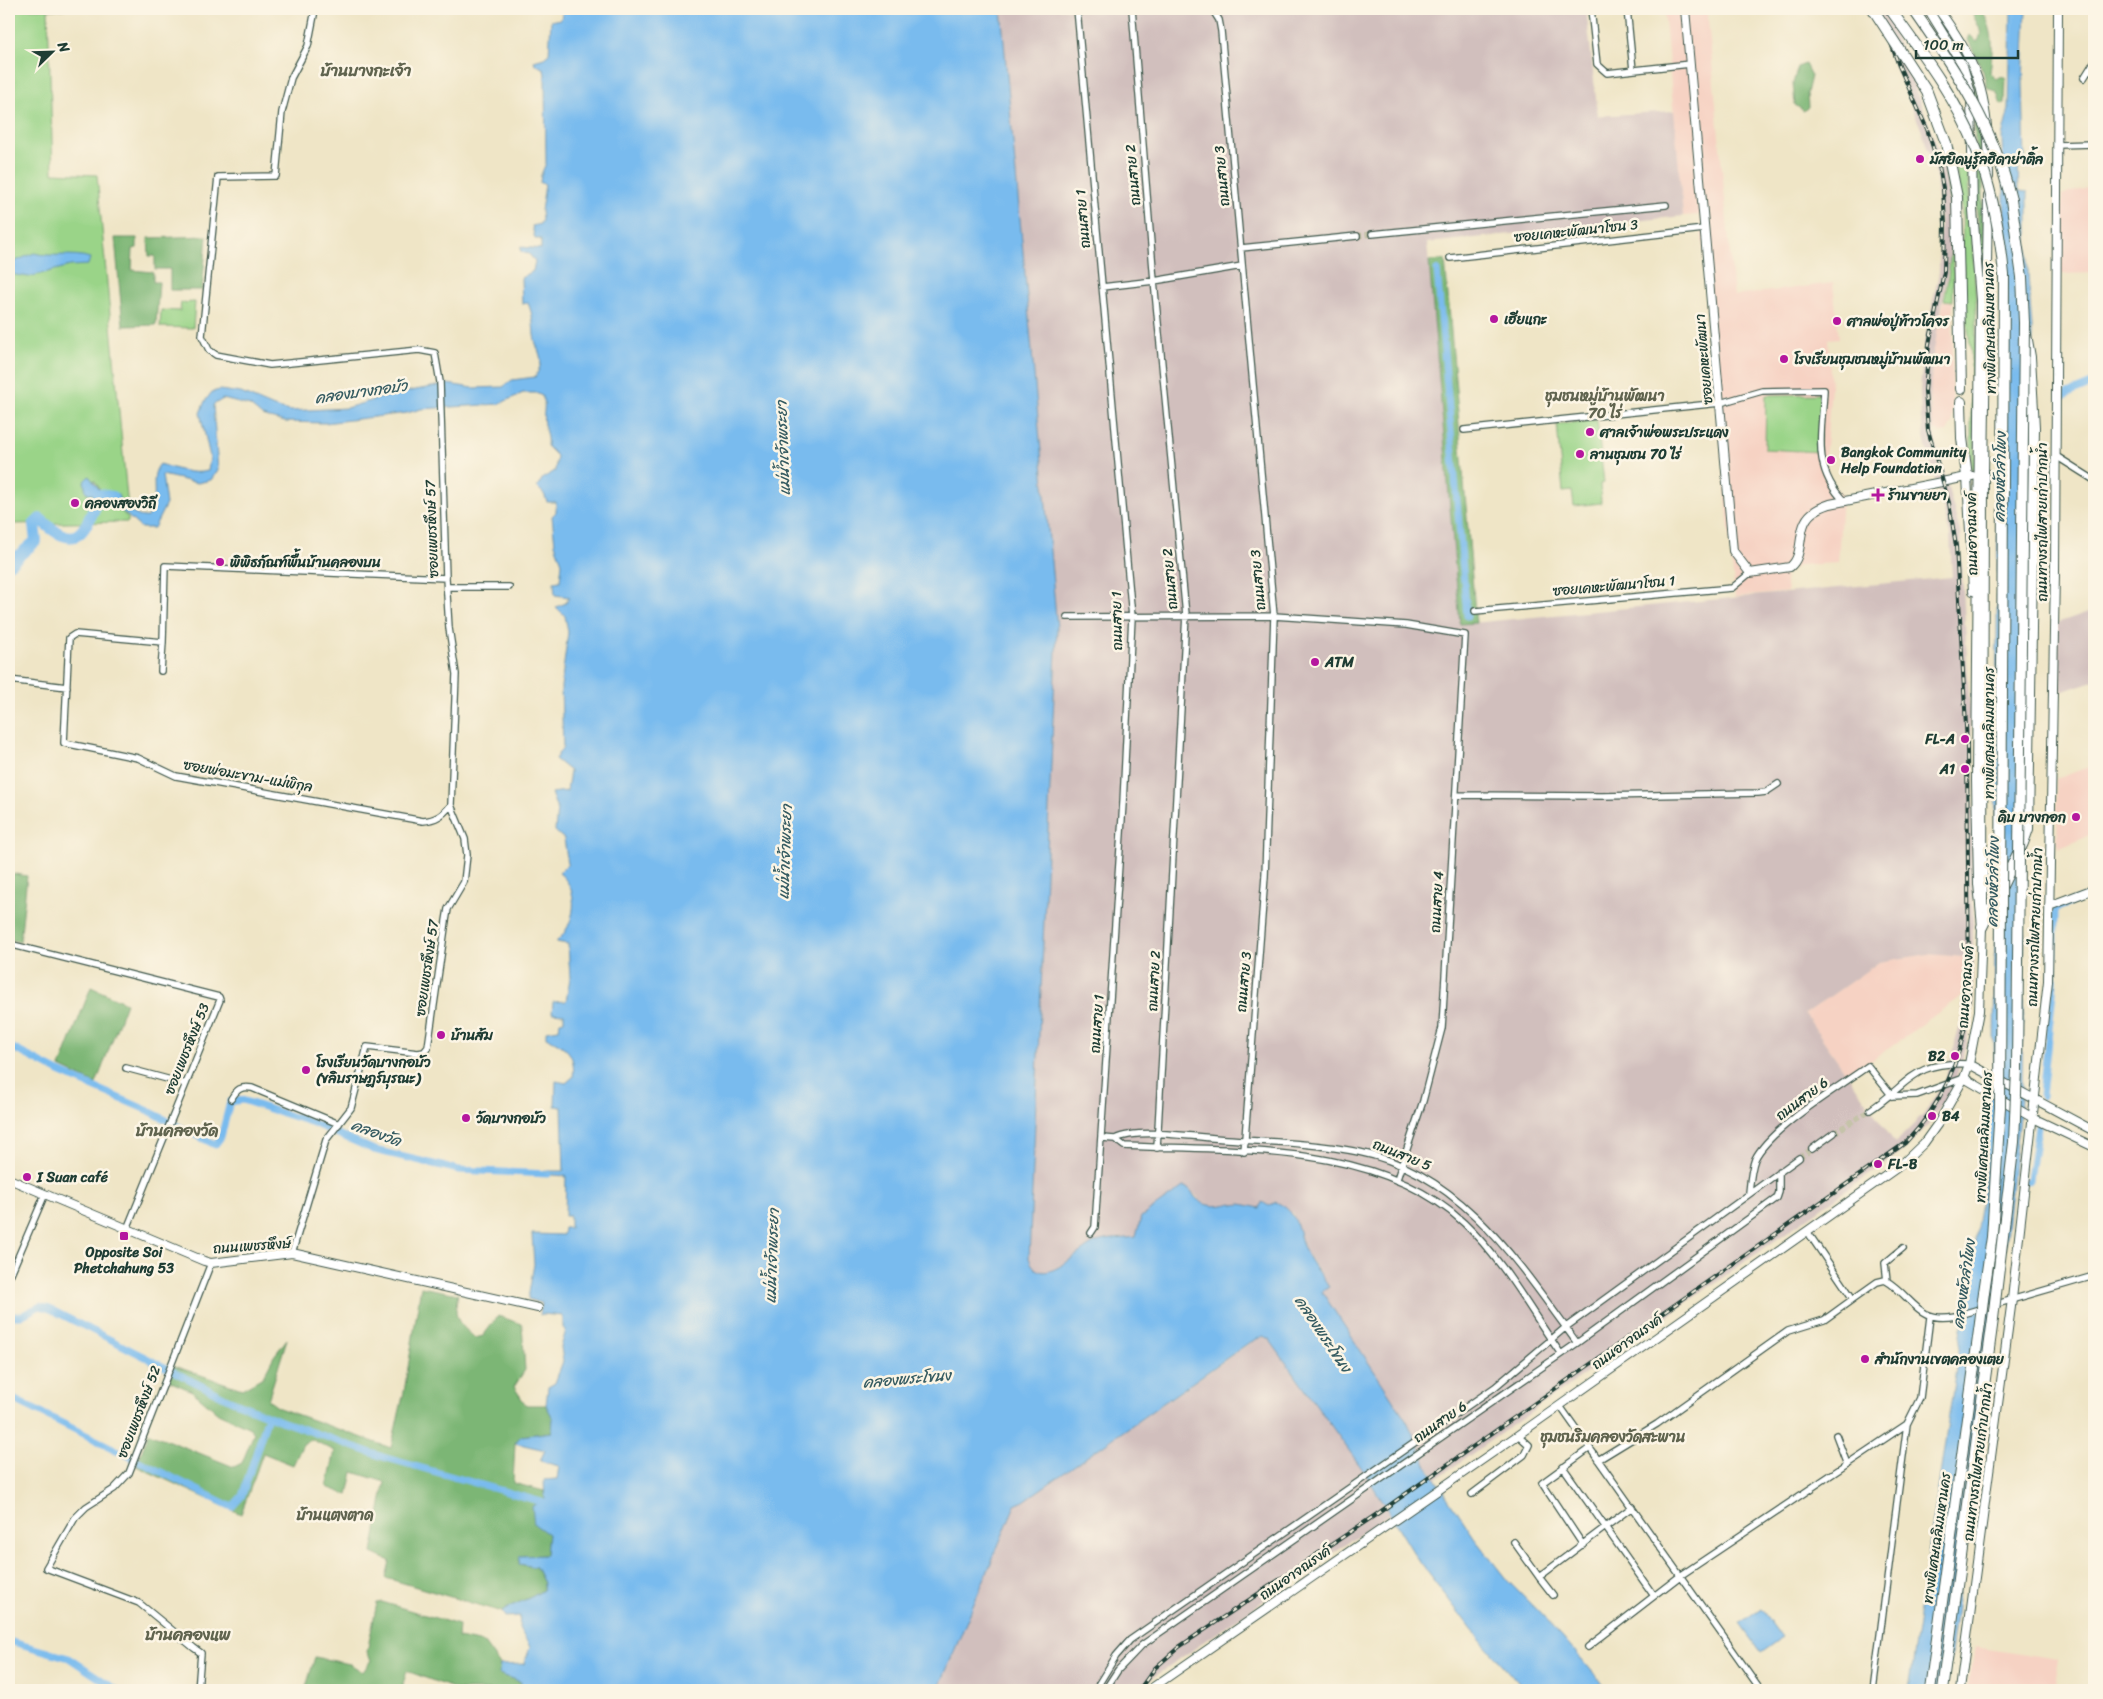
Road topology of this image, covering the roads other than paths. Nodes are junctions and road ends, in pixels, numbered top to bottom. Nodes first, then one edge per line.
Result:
1 (279, 9) edge
2 (323, 9) edge
3 (1077, 9) edge
4 (1132, 9) edge
5 (1212, 9) edge
6 (1591, 9) edge
7 (1627, 9) edge
8 (1685, 9) edge
9 (1873, 9) edge
10 (1890, 9) edge
11 (1913, 9) edge
12 (1928, 9) edge
13 (1938, 9) edge
14 (2058, 9) edge
15 (315, 10) edge
16 (2094, 62) edge
17 (1690, 64) junction
18 (1633, 70) junction
19 (2084, 78) dead end
20 (2094, 144) edge
21 (2058, 145) junction
22 (1666, 205) dead end
23 (1704, 229) junction
24 (1372, 234) tunnel mouth
25 (1358, 236) tunnel mouth
26 (1241, 248) junction
27 (1450, 258) dead end
28 (1242, 266) junction
29 (1154, 281) junction
30 (1102, 287) junction
31 (2024, 324) junction
32 (1960, 389) dead end
33 (1961, 402) dead end
34 (1720, 403) junction
35 (1464, 430) dead end
36 (2056, 456) junction
37 (1982, 475) junction
38 (1967, 476) junction
39 (2094, 480) edge
40 (1845, 502) junction
41 (1750, 573) junction
42 (446, 578) junction
43 (447, 587) junction
44 (509, 587) dead end
45 (1475, 612) dead end
46 (1186, 615) junction
47 (1274, 616) junction
48 (1067, 617) dead end
49 (1132, 617) junction
50 (1978, 638) junction
51 (163, 642) junction
52 (160, 671) dead end
53 (9, 680) edge
54 (67, 687) junction
55 (1778, 784) dead end
56 (1456, 795) junction
57 (451, 806) junction
58 (2094, 889) edge
59 (2049, 906) junction
60 (1982, 924) junction
61 (9, 944) edge
62 (1971, 1066) junction
63 (126, 1068) dead end
64 (1964, 1078) junction
65 (186, 1084) junction
66 (1892, 1096) junction
67 (231, 1099) dead end
68 (2035, 1101) junction
69 (1870, 1110) tunnel mouth
70 (2033, 1118) junction
71 (336, 1126) junction
72 (2094, 1131) edge
73 (1834, 1133) tunnel mouth
74 (1158, 1134) junction
75 (1102, 1138) junction
76 (1115, 1139) junction
77 (1244, 1140) junction
78 (2094, 1147) edge
79 (1158, 1148) junction
80 (1812, 1149) tunnel mouth
81 (1244, 1152) junction
82 (1799, 1158) tunnel mouth
83 (1401, 1165) junction
84 (1779, 1172) junction
85 (9, 1179) edge
86 (1397, 1179) junction
87 (1749, 1193) junction
88 (45, 1194) junction
89 (127, 1229) junction
90 (1807, 1231) junction
91 (1091, 1233) dead end
92 (1903, 1248) dead end
93 (292, 1253) junction
94 (211, 1263) junction
95 (2094, 1276) edge
96 (9, 1278) edge
97 (1887, 1281) junction
98 (1853, 1298) junction
99 (2012, 1299) junction
100 (538, 1308) dead end
101 (1930, 1317) junction
102 (1566, 1327) junction
103 (1550, 1339) junction
104 (1577, 1343) junction
105 (1561, 1354) junction
106 (1560, 1406) junction
107 (1908, 1424) junction
108 (1518, 1435) junction
109 (1836, 1435) dead end
110 (1590, 1448) junction
111 (1598, 1460) junction
112 (1847, 1464) junction
113 (1563, 1467) junction
114 (1472, 1494) dead end
115 (1632, 1507) junction
116 (1606, 1527) junction
117 (1514, 1542) dead end
118 (1583, 1545) junction
119 (1680, 1576) junction
120 (1539, 1577) junction
121 (1553, 1595) dead end
122 (1654, 1596) junction
123 (1588, 1647) dead end
124 (198, 1690) edge
125 (1095, 1690) edge
126 (1105, 1690) edge
127 (1149, 1690) edge
128 (1761, 1690) edge
129 (1873, 1690) edge
130 (1930, 1690) edge
131 (1944, 1690) edge
132 (1960, 1690) edge

1 - 15 street
2 - 15 street
3 - 30 street, ถนนสาย 1
4 - 29 street, ถนนสาย 2
5 - 26 street, ถนนสาย 3
6 - 18 street
7 - 18 street
8 - 17 main road, ซอยเคหะพัฒนา
9 - 32 highway, bridge
10 - 130 highway, ทางพิเศษเฉลิมมหานคร, bridge
11 - 31 highway, ทางพิเศษเฉลิมมหานคร, bridge
12 - 37 main road, ถนนอาจณรงค์
13 - 37 main road, ถนนอาจณรงค์
14 - 21 main road, ถนนทางรถไฟสายเก่าปากน้ำ
15 - 42 street, ซอยเพชรหึงษ์ 57
16 - 19 street
17 - 18 street
17 - 23 main road, ซอยเคหะพัฒนา
20 - 21 street
21 - 36 main road, ถนนทางรถไฟสายเก่าปากน้ำ
22 - 24 street
23 - 27 street, ซอยเคหะพัฒนาโซน 3
23 - 34 main road, ซอยเคหะพัฒนา
25 - 26 street
26 - 28 street, ถนนสาย 3
28 - 29 street
28 - 47 street, ถนนสาย 3
29 - 30 street
29 - 46 street, ถนนสาย 2
30 - 49 street, ถนนสาย 1
31 - 60 highway, bridge
31 - 131 highway, ทางพิเศษเฉลิมมหานคร, bridge
33 - 38 highway
34 - 35 street
34 - 40 street
34 - 41 main road, ซอยเคหะพัฒนา
36 - 39 street
36 - 59 main road, ถนนทางรถไฟสายเก่าปากน้ำ
37 - 38 main road
37 - 50 main road, ถนนอาจณรงค์
37 - 60 main road, ถนนอาจณรงค์
38 - 40 main road
38 - 50 main road
40 - 41 main road
41 - 45 street, ซอยเคหะพัฒนาโซน 1
42 - 43 street, ซอยเพชรหึงษ์ 57
42 - 51 street
43 - 44 street
43 - 57 street, ซอยเพชรหึงษ์ 57
46 - 47 street
46 - 49 street
46 - 74 street, ถนนสาย 2
47 - 56 street, ถนนสาย 4
47 - 77 street, ถนนสาย 3
48 - 49 street
49 - 75 street, ถนนสาย 1
50 - 60 main road, ถนนอาจณรงค์
51 - 52 street
51 - 54 street
53 - 54 street
54 - 57 street, ซอยพ่อมะขาม-แม่พิกุล
55 - 56 street
56 - 83 street, ถนนสาย 4
57 - 71 street, ซอยเพชรหึงษ์ 57
58 - 59 main road
59 - 68 main road, ถนนทางรถไฟสายเก่าปากน้ำ
60 - 62 main road, ถนนอาจณรงค์
61 - 65 street, ซอยเพชรหึงษ์ 53
62 - 64 main road, ถนนอาจณรงค์
62 - 66 street
62 - 68 main road
63 - 65 street
64 - 66 street
64 - 70 main road
64 - 90 main road, ถนนอาจณรงค์
65 - 89 street, ซอยเพชรหึงษ์ 53
66 - 69 street
66 - 87 street, ถนนสาย 6
67 - 71 street
68 - 70 main road, ถนนทางรถไฟสายเก่าปากน้ำ
68 - 72 main road
70 - 78 main road
70 - 99 main road, ถนนทางรถไฟสายเก่าปากน้ำ
71 - 93 street, ซอยเพชรหึงษ์ 57
73 - 80 street
74 - 76 street, ถนนสาย 5
74 - 77 street, ถนนสาย 5
74 - 79 street, ถนนสาย 2
75 - 76 street, ถนนสาย 5
75 - 91 street, ถนนสาย 1
76 - 79 street, ถนนสาย 5
77 - 81 street, ถนนสาย 3
77 - 83 street, ถนนสาย 5
79 - 81 street, ถนนสาย 5
81 - 86 street, ถนนสาย 5
82 - 84 street, ถนนสาย 6
83 - 86 street, ถนนสาย 4
83 - 102 street, ถนนสาย 5
84 - 87 street, ถนนสาย 6
84 - 104 street, ถนนสาย 6
85 - 88 main road, ถนนเพชรหึงษ์
86 - 103 street, ถนนสาย 5
87 - 102 street, ถนนสาย 6
88 - 89 main road, ถนนเพชรหึงษ์
88 - 96 street
89 - 94 main road, ถนนเพชรหึงษ์
90 - 98 street
90 - 106 main road, ถนนอาจณรงค์
92 - 97 street
93 - 94 main road, ถนนเพชรหึงษ์
93 - 100 main road, ถนนเพชรหึงษ์
94 - 124 street, ซอยเพชรหึงษ์ 52
95 - 99 street
97 - 98 street
97 - 101 street
98 - 111 street
99 - 101 street, bridge
99 - 132 main road, ถนนทางรถไฟสายเก่าปากน้ำ
101 - 107 street
102 - 103 street, ถนนสาย 6
102 - 104 street, ถนนสาย 5
103 - 105 street, ถนนสาย 5
103 - 125 street, ถนนสาย 6
104 - 105 street, ถนนสาย 6
105 - 126 street, ถนนสาย 6
106 - 108 main road, ถนนอาจณรงค์
106 - 110 street
107 - 112 street
107 - 129 street
108 - 114 street
108 - 127 main road, ถนนอาจณรงค์
109 - 112 street
110 - 111 street
110 - 113 street
111 - 115 street
112 - 119 street
113 - 116 street
113 - 118 street
115 - 116 street
115 - 119 street
116 - 118 street
116 - 122 street
117 - 120 street
118 - 120 street
119 - 122 street
119 - 128 street
120 - 121 street
122 - 123 street

